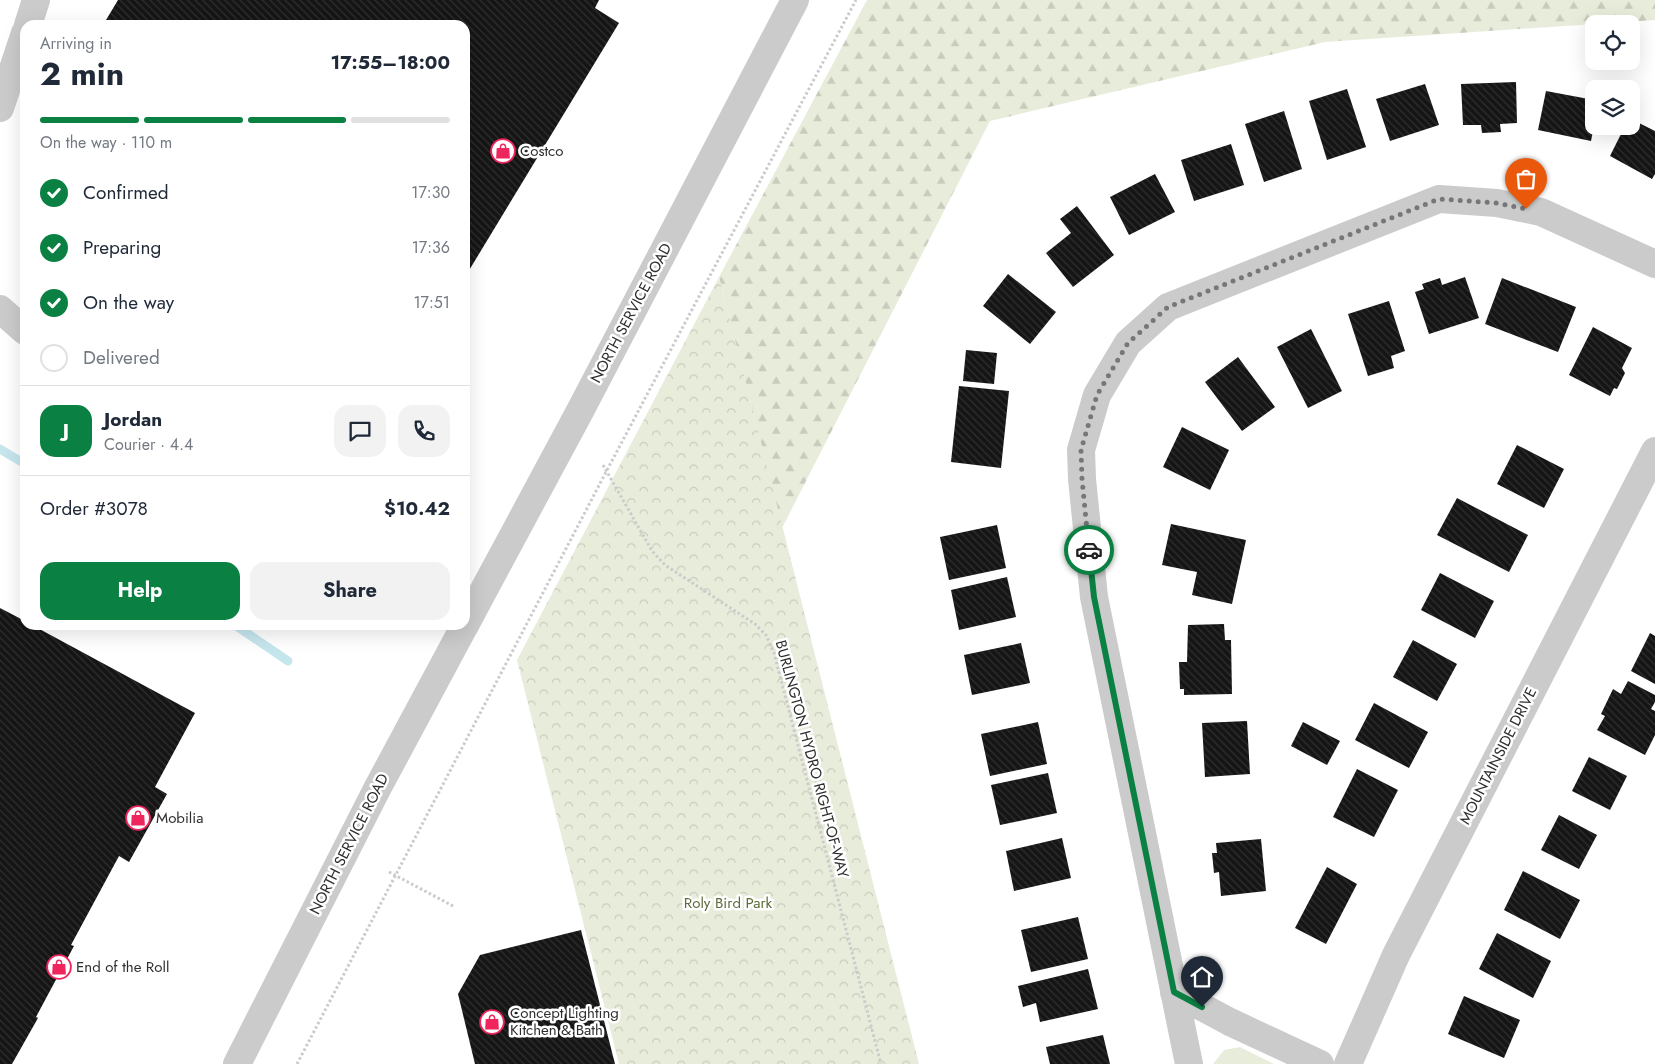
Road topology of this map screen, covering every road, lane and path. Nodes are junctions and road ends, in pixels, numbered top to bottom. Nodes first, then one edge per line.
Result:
1 (36, 0) edge
2 (795, 0) edge
3 (856, 0) edge
4 (30, 20) edge
5 (20, 48) edge
6 (0, 108) edge
7 (1655, 264) edge
8 (0, 309) edge
9 (20, 327) edge
10 (1655, 451) edge
11 (603, 465) dead end
12 (606, 472) junction
13 (470, 615) edge
14 (462, 630) edge
15 (389, 872) dead end
16 (396, 875) junction
17 (455, 907) dead end
18 (1174, 992) junction
19 (237, 1064) edge
20 (297, 1064) edge
21 (881, 1064) edge
22 (1189, 1064) edge
23 (1320, 1064) edge
24 (1348, 1064) edge

1 - 4 street
2 - 13 street, NORTH SERVICE ROAD
3 - 12 path
5 - 6 street
7 - 18 street
8 - 9 street
10 - 24 street, MOUNTAINSIDE DRIVE
11 - 12 path, BURLINGTON HYDRO RIGHT-OF-WAY
12 - 16 path
12 - 21 path, BURLINGTON HYDRO RIGHT-OF-WAY
14 - 19 street, NORTH SERVICE ROAD
15 - 16 path
16 - 17 path
16 - 20 path
18 - 22 street
18 - 23 street

